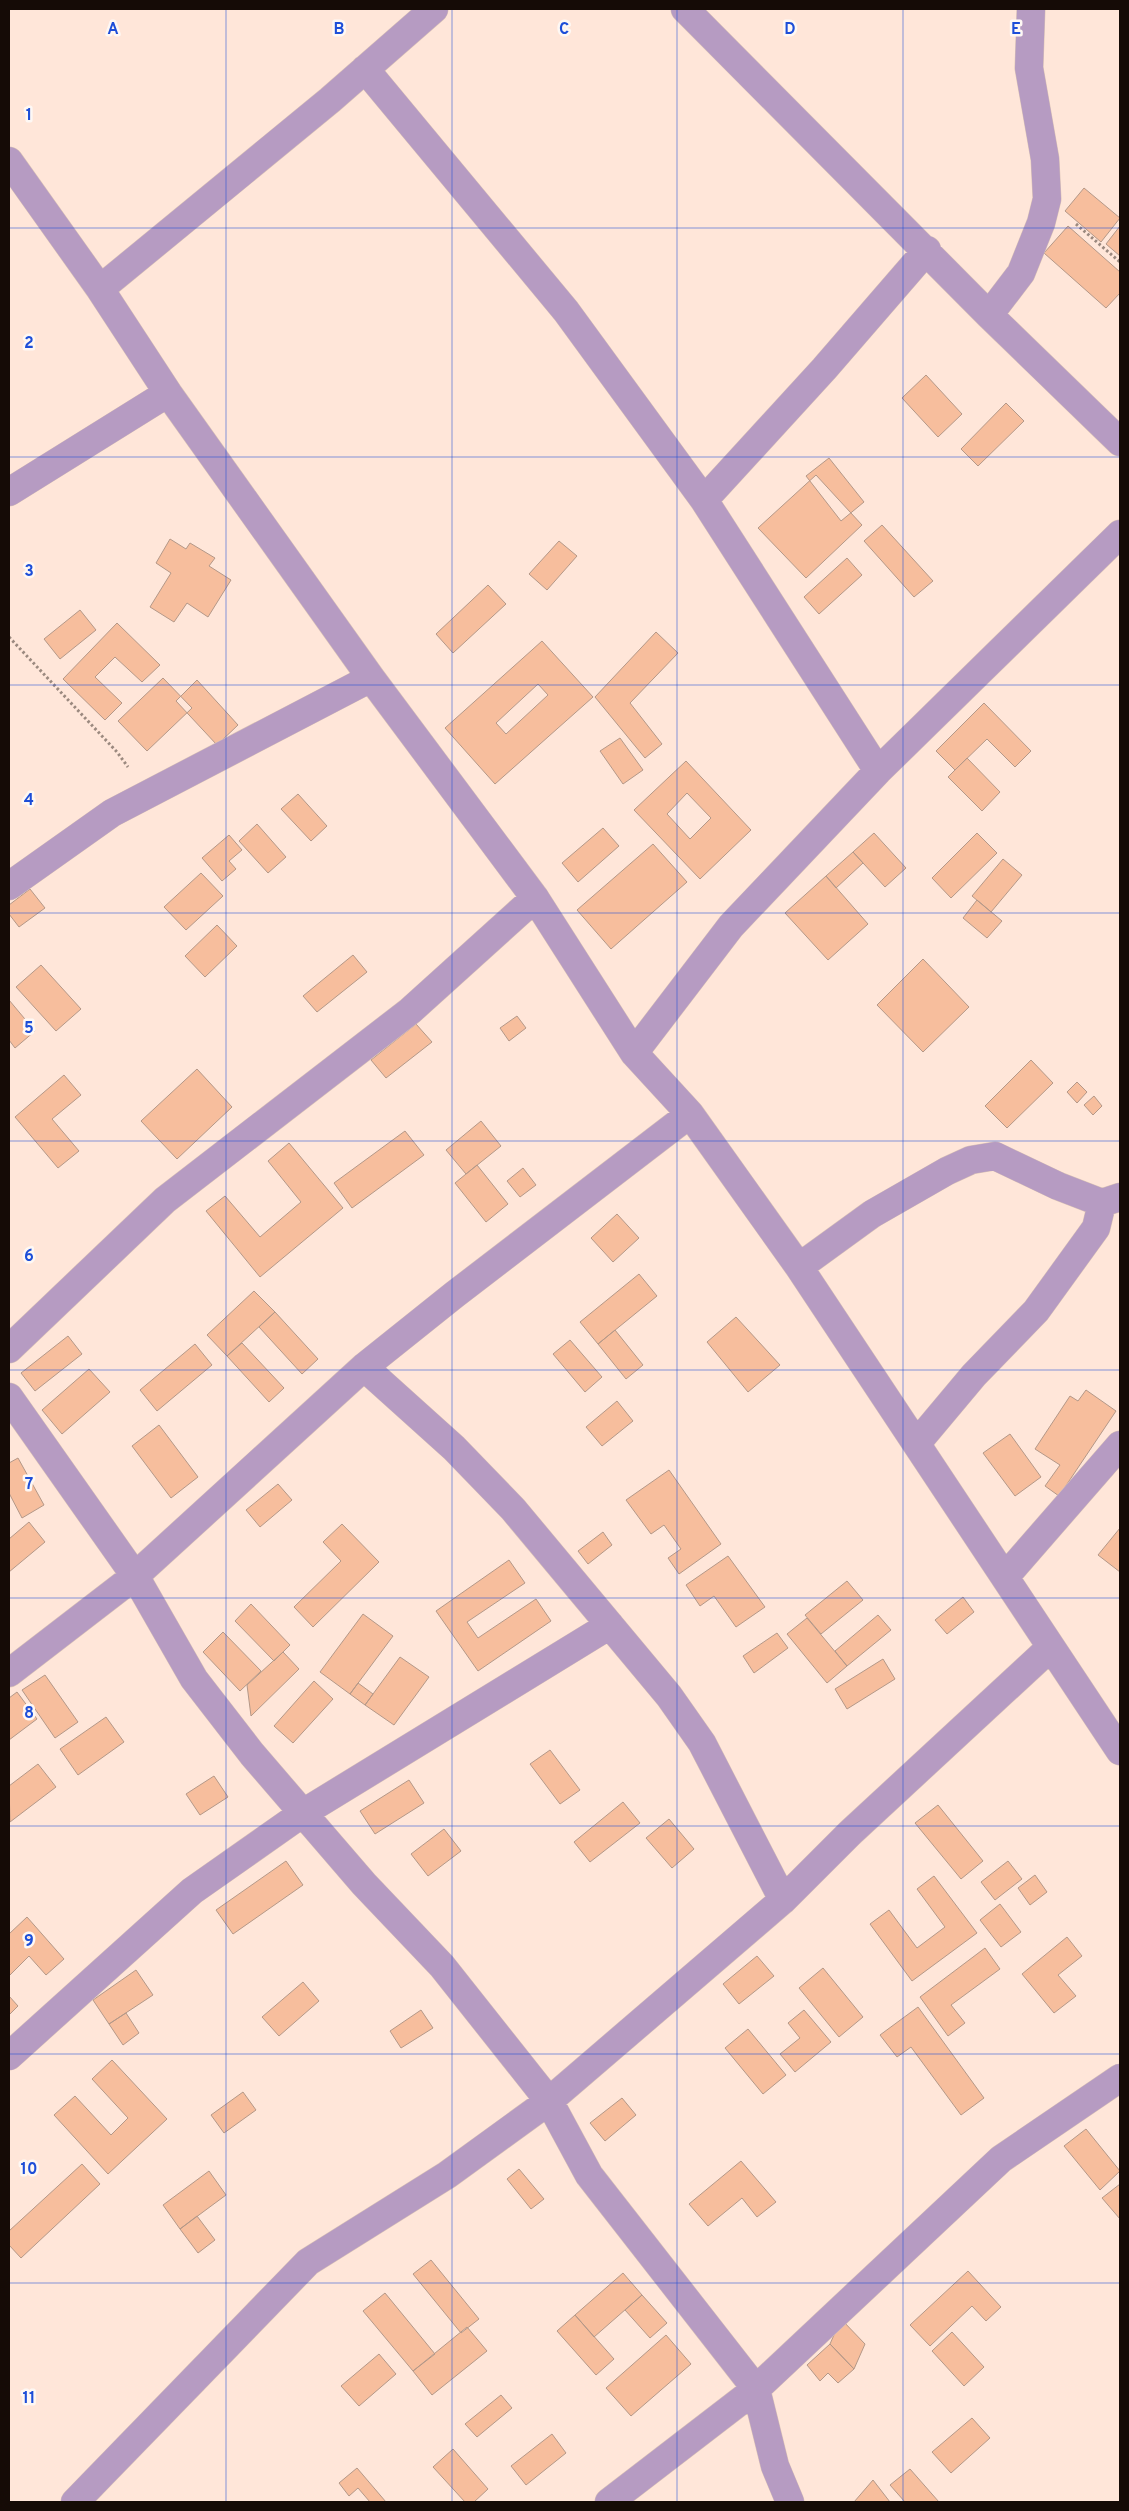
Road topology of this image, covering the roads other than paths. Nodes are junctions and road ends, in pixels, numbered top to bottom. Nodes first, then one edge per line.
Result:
1 (434, 9) edge
2 (685, 9) edge
3 (1031, 9) edge
4 (365, 69) junction
5 (9, 161) edge
6 (927, 250) junction
7 (100, 290) junction
8 (989, 315) junction
9 (168, 393) junction
10 (1120, 442) edge
11 (9, 492) edge
12 (704, 500) junction
13 (1120, 534) edge
14 (371, 678) junction
15 (878, 771) junction
16 (9, 886) edge
17 (535, 898) junction
18 (634, 1053) junction
19 (690, 1114) junction
20 (1111, 1200) edge
21 (799, 1267) junction
22 (9, 1348) edge
23 (364, 1368) junction
24 (9, 1397) edge
25 (917, 1443) junction
26 (1120, 1445) edge
27 (134, 1576) junction
28 (1005, 1577) junction
29 (610, 1625) junction
30 (1051, 1647) junction
31 (9, 1673) edge
32 (1120, 1751) edge
33 (303, 1813) junction
34 (784, 1900) junction
35 (9, 2056) edge
36 (1120, 2078) edge
37 (549, 2101) junction
38 (756, 2390) junction
39 (74, 2502) edge
40 (608, 2502) edge
41 (790, 2502) edge

1 - 4 street
2 - 6 street
3 - 8 street
4 - 7 street
4 - 12 street
5 - 7 street
6 - 8 street
6 - 12 street
7 - 9 street
8 - 10 street
9 - 11 street
9 - 14 street
12 - 15 street
13 - 15 street
14 - 16 street
14 - 17 street
15 - 18 street
17 - 18 street
17 - 22 street
18 - 19 street
19 - 21 street
19 - 23 street
20 - 21 street
20 - 25 street
21 - 25 street
23 - 27 street
23 - 29 street
24 - 27 street
25 - 28 street
26 - 28 street
27 - 31 street
27 - 33 street
28 - 30 street
29 - 33 street
29 - 34 street
30 - 32 street
30 - 34 street
33 - 35 street
33 - 37 street
34 - 37 street
36 - 38 street
37 - 38 street
37 - 39 street
38 - 40 street
38 - 41 street

